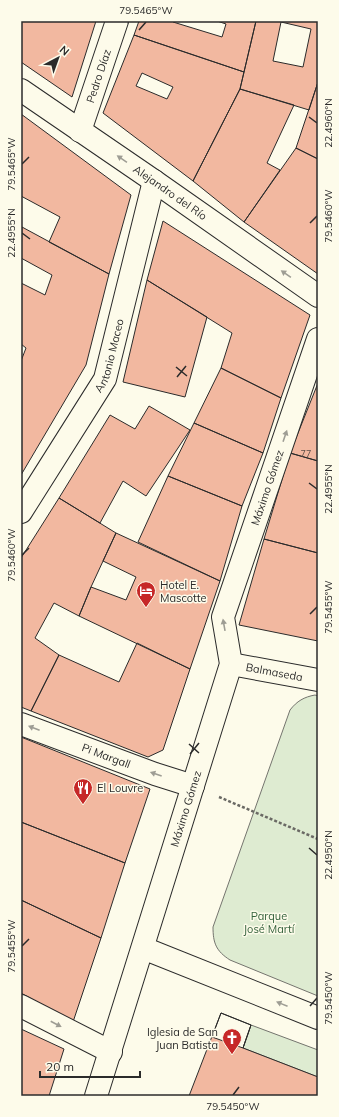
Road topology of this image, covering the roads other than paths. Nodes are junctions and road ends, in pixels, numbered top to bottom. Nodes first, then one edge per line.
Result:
1 (117, 21) edge
2 (21, 90) edge
3 (80, 131) junction
4 (154, 181) junction
5 (318, 296) edge
6 (318, 339) edge
7 (21, 512) edge
8 (231, 664) junction
9 (318, 680) edge
10 (21, 724) edge
11 (193, 786) junction
12 (143, 948) junction
13 (21, 1006) edge
14 (318, 1018) edge
15 (111, 1052) junction
16 (96, 1096) edge

1 - 3 street, Pedro Díaz
2 - 3 street, Alejandro del Río
4 -> 3 street, Alejandro del Río
5 -> 4 street, Alejandro del Río
4 - 7 street, Antonio Maceo
8 -> 6 street, Máximo Gómez
8 - 9 street, Balmaseda
8 - 11 street, Máximo Gómez
11 -> 10 street, Pi Margall
11 - 12 street, Máximo Gómez
14 -> 12 street
12 - 15 street, Máximo Gómez
13 -> 15 street
15 - 16 street, Máximo Gómez

